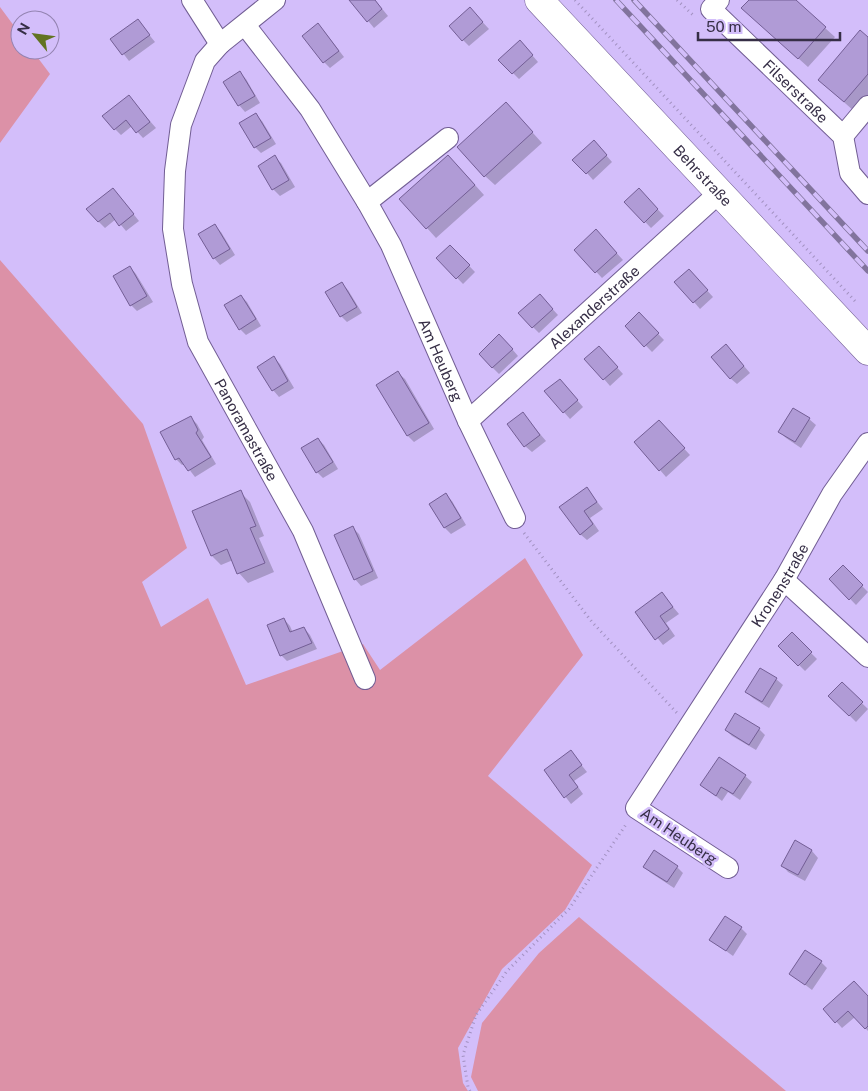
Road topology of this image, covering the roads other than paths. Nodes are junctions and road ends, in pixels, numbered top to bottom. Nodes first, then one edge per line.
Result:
1 (192, 0) edge
2 (275, 0) edge
3 (539, 0) edge
4 (719, 0) edge
5 (245, 25) junction
6 (220, 44) junction
7 (868, 106) edge
8 (843, 136) junction
9 (448, 138) dead end
10 (719, 193) junction
11 (868, 194) edge
12 (367, 202) junction
13 (868, 351) edge
14 (468, 421) junction
15 (868, 443) edge
16 (515, 518) road end
17 (784, 580) junction
18 (868, 657) edge
19 (365, 679) dead end
20 (689, 726) joint
21 (728, 868) dead end

1 - 6 street
2 - 5 street, Panoramastraße
3 - 10 street, Behrstraße
4 - 8 street, Filserstraße
5 - 6 street, Panoramastraße
5 - 12 street, Am Heuberg
6 - 19 street, Panoramastraße
7 - 8 street
8 - 11 street
9 - 12 street
10 - 13 street, Behrstraße
10 - 14 street, Alexanderstraße
12 - 14 street, Am Heuberg
14 - 16 street, Am Heuberg
15 - 17 street, Kronenstraße
17 - 18 street
17 - 20 street, Kronenstraße
20 - 21 street, Am Heuberg

